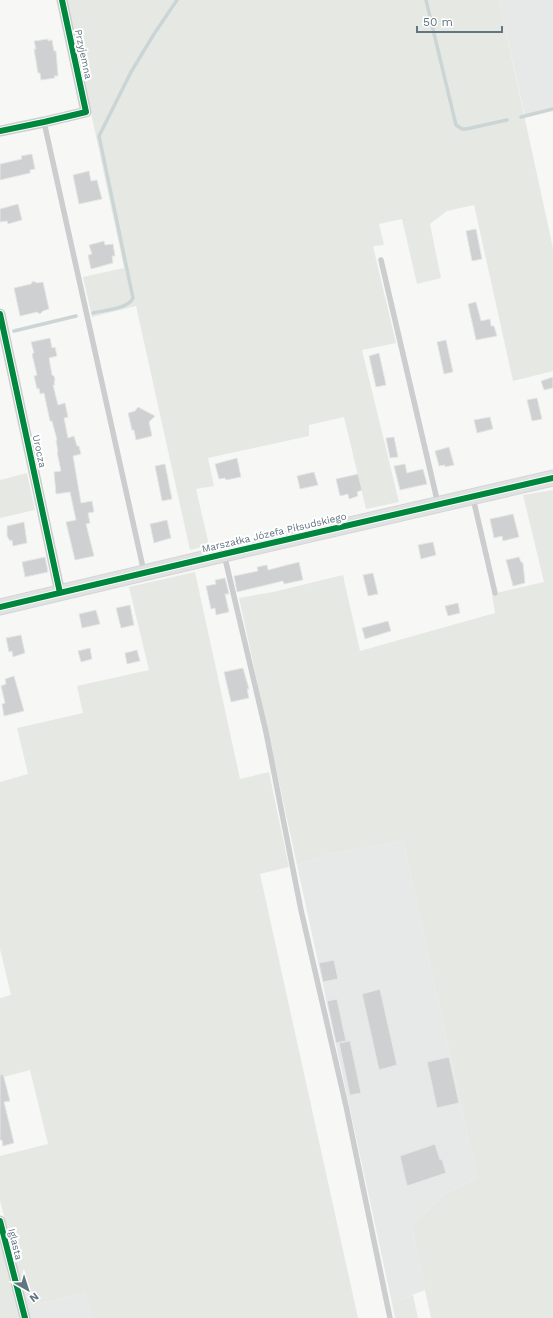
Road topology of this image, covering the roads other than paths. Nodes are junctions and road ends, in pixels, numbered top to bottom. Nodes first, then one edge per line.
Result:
1 (62, 0) edge
2 (44, 122) junction
3 (0, 131) edge
4 (381, 260) dead end
5 (0, 314) edge
6 (553, 478) edge
7 (473, 496) junction
8 (438, 505) junction
9 (224, 554) junction
10 (144, 572) junction
11 (60, 593) junction
12 (495, 593) dead end
13 (0, 607) edge
14 (0, 1221) edge
15 (25, 1318) edge
16 (390, 1318) edge

1 - 2 street, Przyjemna
2 - 3 street
2 - 10 lane
4 - 8 lane
5 - 11 street, Urocza
6 - 7 street, Marszałka Józefa Piłsudskiego
7 - 8 street, Marszałka Józefa Piłsudskiego
7 - 12 lane
8 - 9 street, Marszałka Józefa Piłsudskiego
9 - 10 street, Marszałka Józefa Piłsudskiego
9 - 16 lane
10 - 11 street, Marszałka Józefa Piłsudskiego
11 - 13 street, Marszałka Józefa Piłsudskiego
14 - 15 street, Iglasta

